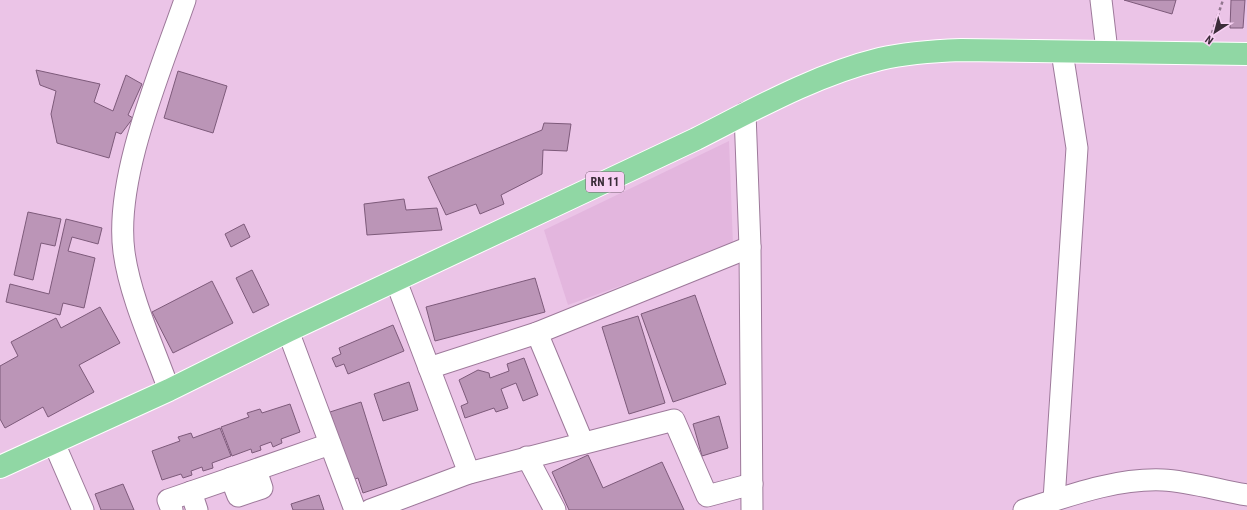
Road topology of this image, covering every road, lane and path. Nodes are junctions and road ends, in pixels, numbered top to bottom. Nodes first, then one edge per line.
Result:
1 (185, 0) edge
2 (1101, 0) edge
3 (1223, 0) edge
4 (1107, 51) junction
5 (1062, 52) junction
6 (1209, 54) junction
7 (1247, 54) edge
8 (745, 113) junction
9 (750, 247) junction
10 (396, 281) junction
11 (288, 331) junction
12 (537, 333) junction
13 (429, 368) junction
14 (169, 390) junction
15 (54, 443) junction
16 (582, 443) junction
17 (330, 444) junction
18 (527, 457) junction
19 (0, 467) edge
20 (469, 473) junction
21 (752, 484) junction
22 (1247, 496) edge
23 (1054, 500) junction
24 (194, 501) edge
25 (710, 503) edge
26 (83, 510) edge
27 (172, 510) edge
28 (355, 510) edge
29 (370, 510) edge
30 (555, 510) edge
31 (752, 510) edge
32 (1024, 510) edge

1 - 14 street
2 - 4 street
3 - 6 path
4 - 5 main road, RN 11
4 - 6 main road, RN 11
5 - 8 main road, RN 11
5 - 23 street
6 - 7 main road, RN 11
8 - 9 street
8 - 10 main road, RN 11
9 - 12 street
9 - 21 street
10 - 11 main road, RN 11
10 - 13 street
11 - 14 main road, RN 11
11 - 17 street
12 - 13 street
12 - 16 street
13 - 20 street
14 - 15 main road, RN 11
15 - 19 main road, RN 11
15 - 26 street
16 - 18 street
16 - 25 street
17 - 24 street
17 - 28 street
18 - 20 street
18 - 30 street
20 - 29 street
21 - 25 street
21 - 31 street
22 - 23 street
23 - 32 street
24 - 27 street

